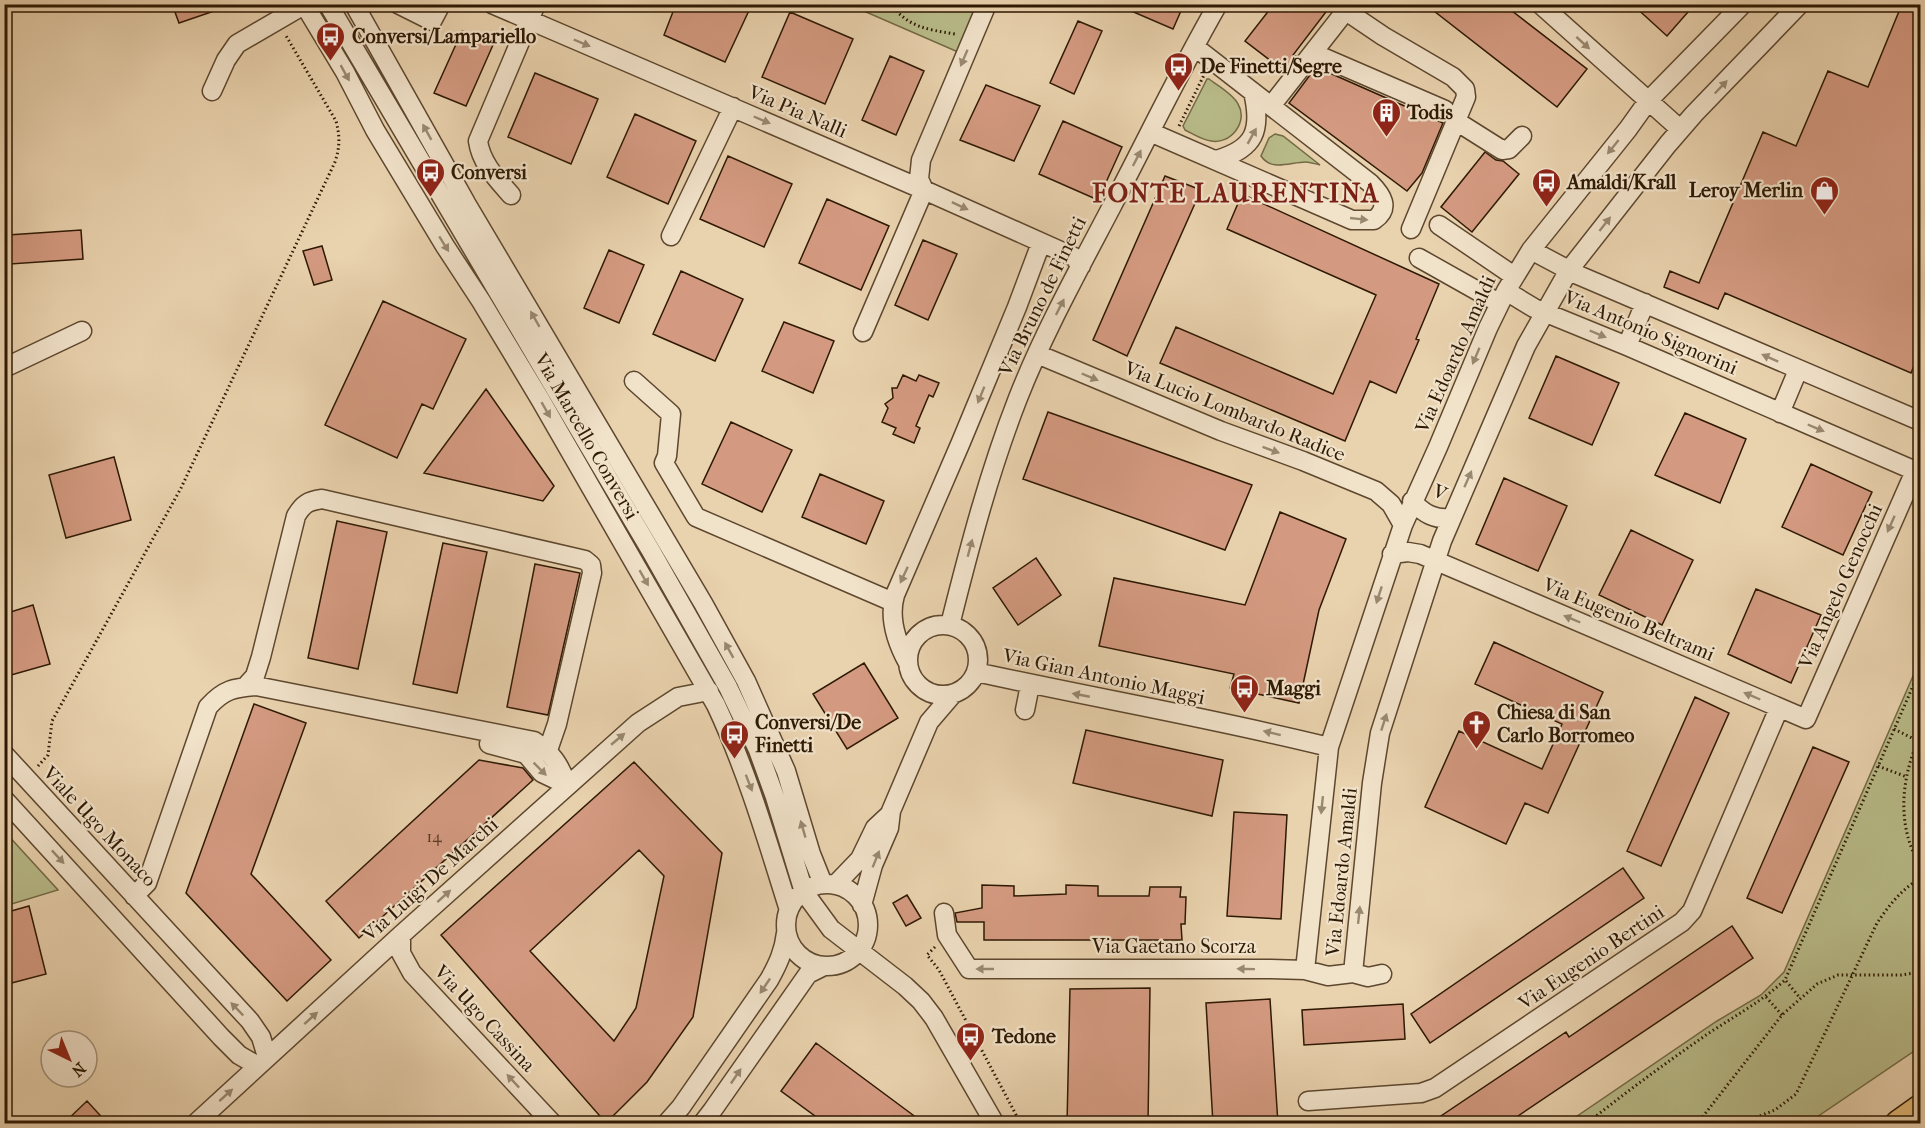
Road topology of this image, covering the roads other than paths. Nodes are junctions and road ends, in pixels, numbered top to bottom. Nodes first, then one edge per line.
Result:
1 (304, 4) edge
2 (328, 4) edge
3 (354, 4) edge
4 (398, 4) edge
5 (441, 4) edge
6 (492, 4) edge
7 (987, 4) edge
8 (1218, 4) edge
9 (1540, 4) edge
10 (1743, 4) edge
11 (1800, 4) edge
12 (1348, 8) edge
13 (532, 12) edge
14 (1195, 47) junction
15 (1314, 52) junction
16 (212, 91) dead end
17 (1253, 92) junction
18 (1648, 101) junction
19 (1272, 106) junction
20 (733, 107) junction
21 (1451, 116) junction
22 (1680, 129) junction
23 (1150, 132) junction
24 (1522, 136) dead end
25 (1216, 160) junction
26 (924, 190) junction
27 (511, 195) dead end
28 (1439, 225) dead end
29 (1411, 229) dead end
30 (671, 236) dead end
31 (1041, 243) junction
32 (1531, 250) junction
33 (1419, 258) dead end
34 (1081, 266) junction
35 (1569, 270) junction
36 (1506, 290) junction
37 (1645, 303) junction
38 (1544, 311) junction
39 (82, 331) dead end
40 (863, 332) dead end
41 (1627, 345) junction
42 (1037, 354) junction
43 (4, 368) edge
44 (1798, 370) junction
45 (634, 381) dead end
46 (1780, 412) junction
47 (1920, 422) edge
48 (1918, 472) edge
49 (1412, 501) junction
50 (1452, 518) junction
51 (1403, 525) junction
52 (1392, 554) junction
53 (1435, 560) junction
54 (893, 602) junction
55 (950, 625) junction
56 (908, 663) junction
57 (976, 672) junction
58 (1030, 685) junction
59 (245, 687) junction
60 (925, 690) junction
61 (709, 691) junction
62 (953, 694) junction
63 (1779, 708) junction
64 (1024, 710) dead end
65 (1806, 719) joint
66 (929, 722) junction
67 (1329, 747) junction
68 (548, 750) junction
69 (4, 754) edge
70 (567, 785) junction
71 (4, 798) edge
72 (51, 806) junction
73 (890, 814) junction
74 (29, 825) junction
75 (829, 885) junction
76 (804, 892) junction
77 (134, 896) junction
78 (862, 905) junction
79 (789, 910) junction
80 (944, 913) dead end
81 (163, 928) junction
82 (786, 933) junction
83 (401, 935) junction
84 (142, 948) junction
85 (859, 951) junction
86 (824, 966) junction
87 (1305, 970) junction
88 (1353, 974) junction
89 (1382, 974) dead end
90 (262, 1062) junction
91 (1308, 1101) dead end
92 (1920, 1109) edge
93 (195, 1124) edge
94 (553, 1124) edge
95 (666, 1124) edge
96 (702, 1124) edge
97 (995, 1124) edge
98 (1899, 1124) edge

1 - 16 street
1 -> 61 street, Via Marcello Conversi
2 - 76 street, Via Marcello Conversi
75 -> 3 street, Via Marcello Conversi
4 - 5 street
6 - 13 street, Via Pia Nalli
7 -> 26 street
8 - 14 street, Via Bruno de Finetti
9 -> 18 street
10 - 18 street, Via Edoardo Amaldi
22 -> 11 street, Via Edoardo Amaldi
12 - 15 street
12 - 21 street
13 -> 20 street, Via Pia Nalli
13 - 27 street
14 - 17 street
14 - 23 street, Via Bruno de Finetti
15 - 19 street
15 - 21 street
17 - 19 street
25 -> 17 street
18 - 22 street
18 -> 32 street, Via Edoardo Amaldi
25 -> 19 street
20 -> 26 street, Via Pia Nalli
20 - 30 street
21 - 24 street
21 - 29 street
35 -> 22 street, Via Edoardo Amaldi
23 - 25 street
34 -> 23 street, Via Bruno de Finetti
26 -> 31 street, Via Pia Nalli
26 - 40 street
28 - 36 street
31 - 34 street, Via Pia Nalli
31 -> 54 street, Via Bruno de Finetti
32 - 35 street, Via Antonio Signorini
32 - 36 street, Via Edoardo Amaldi
33 - 36 street
42 -> 34 street, Via Bruno de Finetti
35 - 37 street, Via Antonio Signorini
35 - 38 street, Via Edoardo Amaldi
36 - 38 street, Via Antonio Signorini
36 -> 49 street, Via Edoardo Amaldi
37 - 41 street
44 -> 37 street, Via Antonio Signorini
38 -> 41 street, Via Antonio Signorini
50 -> 38 street, Via Edoardo Amaldi
39 - 43 street
41 - 46 street, Via Antonio Signorini
42 -> 51 street, Via Lucio Lombardo Radice
55 -> 42 street, Via Bruno de Finetti
44 - 46 street
44 - 47 street, Via Antonio Signorini
45 - 54 street
46 -> 48 street, Via Antonio Signorini
48 -> 65 street, Via Angelo Genocchi
49 - 50 street, V
49 - 51 street, Via Edoardo Amaldi
50 - 53 street, Via Edoardo Amaldi
51 - 52 street, Via Edoardo Amaldi
52 - 53 street
52 -> 67 street, Via Edoardo Amaldi
63 -> 53 street, Via Eugenio Beltrami
88 -> 53 street, Via Edoardo Amaldi
54 - 56 street, Via Bruno de Finetti
55 - 56 street
55 - 57 street
56 - 60 street, Via Bruno de Finetti
57 - 58 street, Via Gian Antonio Maggi
57 - 62 street, Via Bruno de Finetti
58 - 64 street
67 -> 58 street, Via Gian Antonio Maggi
59 - 68 street
59 - 68 street
59 -> 70 street
59 - 77 street
60 - 62 street
60 - 66 street, Via Bruno de Finetti
70 -> 61 street, Via Luigi De Marchi
61 -> 79 street, Via Marcello Conversi
62 - 66 street, Via Bruno de Finetti
63 - 65 street, Via Eugenio Beltrami
63 - 91 street, Via Eugenio Bertini
66 - 73 street, Via Bruno de Finetti
67 -> 87 street, Via Edoardo Amaldi
68 - 70 street
69 - 72 street, Viale Ugo Monaco
83 -> 70 street, Via Luigi De Marchi
71 - 74 street
72 - 74 street
72 - 77 street, Viale Ugo Monaco
73 - 75 street, Via Bruno de Finetti
78 -> 73 street, Via Bruno de Finetti
74 -> 84 street
75 - 76 street
75 - 78 street
76 - 79 street
76 - 85 street, Via Marcello Conversi
77 - 81 street, Viale Ugo Monaco
78 - 85 street
79 - 82 street
87 -> 80 street, Via Gaetano Scorza
81 - 84 street
90 -> 81 street, Viale Ugo Monaco
82 - 86 street
82 -> 95 street
90 -> 83 street, Via Luigi De Marchi
94 -> 83 street, Via Ugo Cassina
84 - 90 street
85 - 86 street
85 - 97 street, Via Marcello Conversi
96 -> 86 street
87 - 88 street, Via Edoardo Amaldi
88 - 89 street
93 -> 90 street, Via Luigi De Marchi
92 - 98 highway

